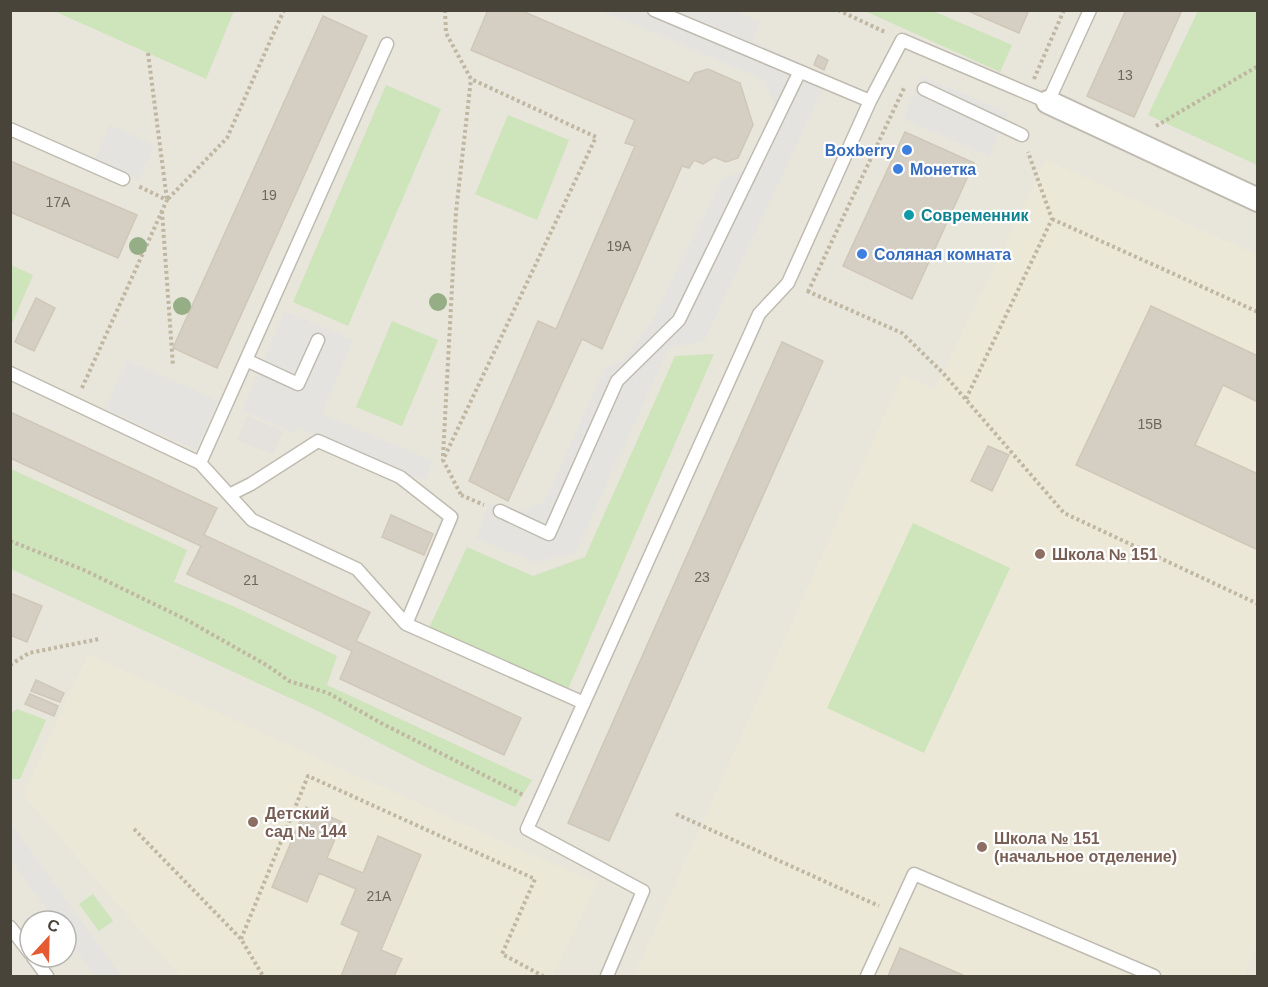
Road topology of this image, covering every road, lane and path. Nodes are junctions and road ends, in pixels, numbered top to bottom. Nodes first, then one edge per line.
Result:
1 (284, 10) edge
2 (445, 10) edge
3 (654, 10) edge
4 (838, 10) edge
5 (1090, 10) edge
6 (902, 40) junction
7 (387, 44) dead end
8 (148, 53) dead end
9 (1257, 66) edge
10 (799, 73) junction
11 (910, 76) dead end
12 (471, 80) junction
13 (924, 89) dead end
14 (870, 101) junction
15 (1048, 102) junction
16 (10, 129) edge
17 (1022, 135) joint
18 (1130, 141) junction
19 (123, 179) joint
20 (167, 200) junction
21 (1257, 200) edge
22 (162, 210) junction
23 (1052, 219) junction
24 (788, 283) junction
25 (808, 292) junction
26 (1257, 312) edge
27 (318, 340) dead end
28 (246, 360) junction
29 (173, 366) dead end
30 (10, 373) edge
31 (966, 399) junction
32 (75, 402) junction
33 (442, 460) junction
34 (200, 463) junction
35 (229, 495) junction
36 (461, 495) junction
37 (500, 511) joint
38 (451, 517) junction
39 (10, 541) edge
40 (1257, 604) edge
41 (406, 624) junction
42 (99, 639) dead end
43 (10, 665) edge
44 (584, 703) junction
45 (538, 802) junction
46 (676, 814) dead end
47 (134, 829) dead end
48 (896, 914) junction
49 (241, 939) junction
50 (263, 976) edge
51 (543, 976) edge
52 (607, 976) edge
53 (867, 976) edge
54 (1154, 976) edge

1 - 20 path
2 - 12 path
3 - 10 lane
4 - 6 path
5 - 15 lane
6 - 14 lane
6 - 15 lane
7 - 28 lane
8 - 20 path
9 - 18 path
10 - 14 lane
10 - 37 lane
11 - 25 path
12 - 33 path
12 - 33 path
13 - 17 lane
14 - 24 lane
15 - 18 street
16 - 19 lane
17 - 23 path
18 - 21 street
19 - 20 path
20 - 22 path
22 - 29 path
22 - 32 path
23 - 26 path
23 - 31 path
24 - 25 path
24 - 44 lane
25 - 31 path
27 - 28 lane
28 - 34 lane
30 - 32 lane
31 - 40 path
32 - 34 lane
33 - 36 path
34 - 35 lane
35 - 38 lane
35 - 41 lane
36 - 37 path
36 - 38 path
38 - 41 lane
39 - 45 path
41 - 44 lane
42 - 43 path
44 - 45 lane
45 - 52 lane
46 - 48 path
47 - 49 path
48 - 53 lane
48 - 54 lane
49 - 50 path
49 - 51 path

